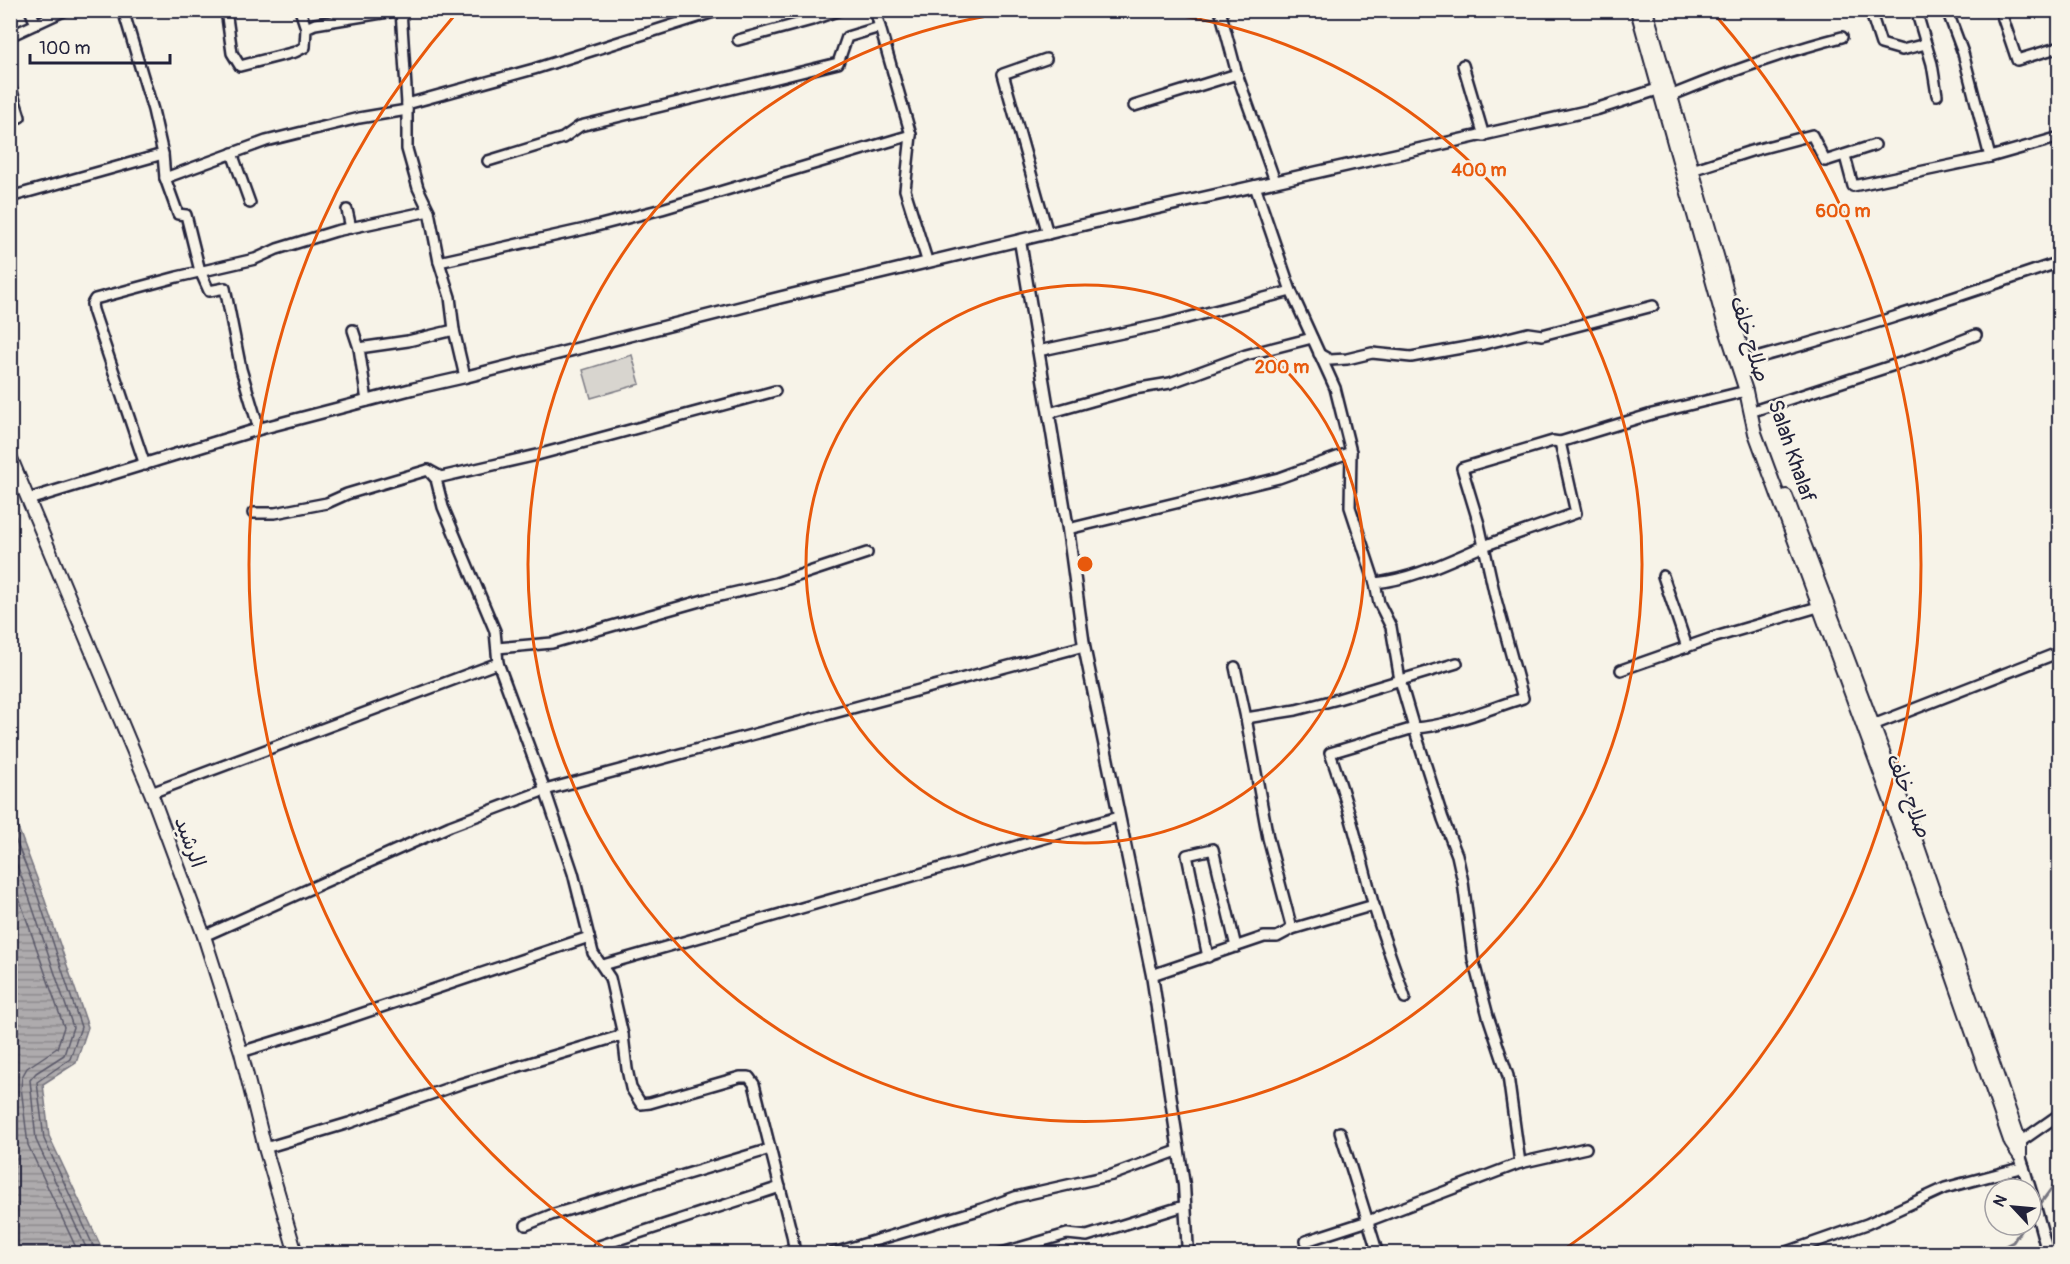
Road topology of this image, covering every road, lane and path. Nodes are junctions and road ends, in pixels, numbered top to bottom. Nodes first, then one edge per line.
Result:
1 (30, 10) edge
2 (66, 10) edge
3 (123, 10) edge
4 (226, 10) edge
5 (300, 10) edge
6 (400, 10) edge
7 (720, 10) edge
8 (840, 10) edge
9 (875, 10) edge
10 (1220, 10) edge
11 (1637, 10) edge
12 (1646, 10) edge
13 (1870, 10) edge
14 (1916, 10) edge
15 (1947, 10) edge
16 (2000, 10) edge
17 (36, 24) junction
18 (880, 27) junction
19 (306, 28) junction
20 (10, 36) edge
21 (1842, 37) dead end
22 (738, 40) dead end
23 (1926, 44) junction
24 (2060, 47) edge
25 (1046, 59) dead end
26 (1463, 65) dead end
27 (1237, 74) junction
28 (10, 85) edge
29 (1665, 91) junction
30 (1937, 95) dead end
31 (1134, 106) dead end
32 (407, 107) junction
33 (21, 117) dead end
34 (911, 135) junction
35 (1484, 136) junction
36 (2060, 137) edge
37 (1875, 145) dead end
38 (232, 153) junction
39 (163, 154) junction
40 (1845, 156) junction
41 (1990, 157) junction
42 (488, 161) dead end
43 (1692, 170) junction
44 (165, 178) junction
45 (1275, 181) junction
46 (1255, 186) junction
47 (10, 197) edge
48 (250, 202) dead end
49 (347, 210) dead end
50 (429, 212) junction
51 (351, 228) junction
52 (1048, 234) junction
53 (1020, 241) junction
54 (926, 257) dead end
55 (2060, 261) edge
56 (439, 262) junction
57 (200, 271) junction
58 (1291, 291) junction
59 (1653, 306) dead end
60 (353, 330) dead end
61 (454, 330) junction
62 (1976, 335) dead end
63 (1312, 338) junction
64 (359, 348) junction
65 (1038, 351) junction
66 (1319, 354) junction
67 (1745, 361) junction
68 (465, 377) junction
69 (776, 391) dead end
70 (1746, 391) junction
71 (367, 401) junction
72 (1756, 411) junction
73 (1048, 413) junction
74 (260, 429) junction
75 (1560, 442) junction
76 (1351, 452) junction
77 (10, 456) edge
78 (145, 465) junction
79 (428, 470) junction
80 (30, 499) junction
81 (253, 513) dead end
82 (1068, 529) junction
83 (1484, 546) junction
84 (867, 553) dead end
85 (1663, 576) dead end
86 (1375, 583) junction
87 (1818, 607) junction
88 (1084, 646) junction
89 (1687, 647) junction
90 (497, 648) junction
91 (2060, 652) edge
92 (498, 663) junction
93 (1458, 663) dead end
94 (1234, 667) dead end
95 (1621, 670) dead end
96 (1400, 680) junction
97 (1246, 718) junction
98 (1873, 725) junction
99 (1414, 728) junction
100 (545, 790) junction
101 (151, 793) junction
102 (1118, 817) junction
103 (1374, 904) junction
104 (1292, 929) junction
105 (204, 936) junction
106 (588, 936) junction
107 (1236, 947) junction
108 (1208, 957) junction
109 (603, 965) junction
110 (1152, 975) junction
111 (1405, 998) dead end
112 (623, 1035) junction
113 (241, 1052) junction
114 (2060, 1114) edge
115 (1340, 1131) dead end
116 (2020, 1143) junction
117 (265, 1148) junction
118 (1586, 1148) dead end
119 (770, 1149) junction
120 (1177, 1151) junction
121 (2022, 1161) junction
122 (1520, 1163) junction
123 (2026, 1177) edge
124 (780, 1187) junction
125 (1184, 1206) junction
126 (1368, 1221) junction
127 (526, 1225) dead end
128 (2043, 1234) edge
129 (1306, 1241) dead end
130 (599, 1246) dead end
131 (794, 1251) edge
132 (296, 1254) edge
133 (778, 1254) edge
134 (830, 1254) edge
135 (998, 1254) edge
136 (1188, 1254) edge
137 (1378, 1254) edge
138 (1781, 1254) edge
139 (2048, 1254) edge

1 - 17 street
2 - 17 street
3 - 39 street
4 - 19 street
5 - 19 street
6 - 19 street
6 - 32 street
7 - 32 street
8 - 22 street
9 - 18 street
10 - 27 street
11 - 29 main road, صلاح خلف
12 - 29 main road, Salah Khalaf
13 - 23 street
14 - 23 street
15 - 41 street
16 - 24 street
17 - 20 street
18 - 34 street
18 - 42 street
21 - 29 street
23 - 30 street
25 - 52 street
26 - 35 street
27 - 31 street
27 - 45 street
28 - 33 street
29 - 35 street
29 - 43 main road, Salah Khalaf
29 - 70 main road, صلاح خلف
32 - 38 street
32 - 50 street
34 - 54 street
34 - 56 street
35 - 45 street
36 - 41 street
37 - 40 street
38 - 44 street
38 - 48 street
39 - 44 street
39 - 47 street
40 - 41 street
40 - 43 street
43 - 67 main road, Salah Khalaf
44 - 57 street
45 - 46 street
46 - 52 street
46 - 58 street
49 - 51 street
50 - 51 street
50 - 56 street
51 - 57 street
52 - 53 street
53 - 65 street
53 - 68 street
55 - 67 street
56 - 61 street
57 - 74 street
57 - 78 street
58 - 63 street
58 - 65 street
59 - 66 street
60 - 64 street
61 - 64 street
61 - 68 street
62 - 72 street
63 - 66 street
63 - 73 street
64 - 71 street
65 - 73 street
66 - 76 street
67 - 72 main road, Salah Khalaf
68 - 71 street
69 - 79 street
70 - 75 street
70 - 87 main road, صلاح خلف
71 - 74 street
72 - 98 main road, Salah Khalaf
73 - 82 street
74 - 78 street
75 - 83 street
75 - 83 street
76 - 82 street
76 - 86 street
77 - 80 main road, الرشيد
78 - 80 street
79 - 81 street
79 - 90 street
80 - 101 main road, الرشيد
82 - 88 street
83 - 86 street
83 - 99 street
84 - 90 street
85 - 89 street
86 - 96 street
87 - 89 street
87 - 121 main road, صلاح خلف
88 - 100 street
88 - 102 street
89 - 95 street
90 - 92 street
91 - 98 street
92 - 100 street
92 - 101 street
93 - 96 street
94 - 97 street
96 - 97 street
96 - 99 street
97 - 104 street
98 - 116 main road, صلاح خلف
99 - 103 street
99 - 122 street
100 - 105 street
100 - 106 street
101 - 105 main road, الرشيد
102 - 109 street
102 - 110 street
103 - 104 street
103 - 111 street
104 - 107 street
105 - 113 main road, الرشيد
106 - 109 street
106 - 113 street
107 - 108 street
107 - 108 street
108 - 110 street
109 - 112 street
110 - 120 street
112 - 117 street
112 - 119 street
113 - 117 main road, الرشيد
114 - 116 street
115 - 126 street
116 - 121 main road, صلاح خلف
117 - 132 main road, الرشيد
118 - 122 street
119 - 124 street
119 - 127 street
120 - 125 street
120 - 134 street
121 - 123 street
121 - 138 street
122 - 126 street
124 - 130 street
124 - 131 street
125 - 135 street
125 - 136 street
126 - 129 street
126 - 137 street
128 - 139 street
131 - 133 street

